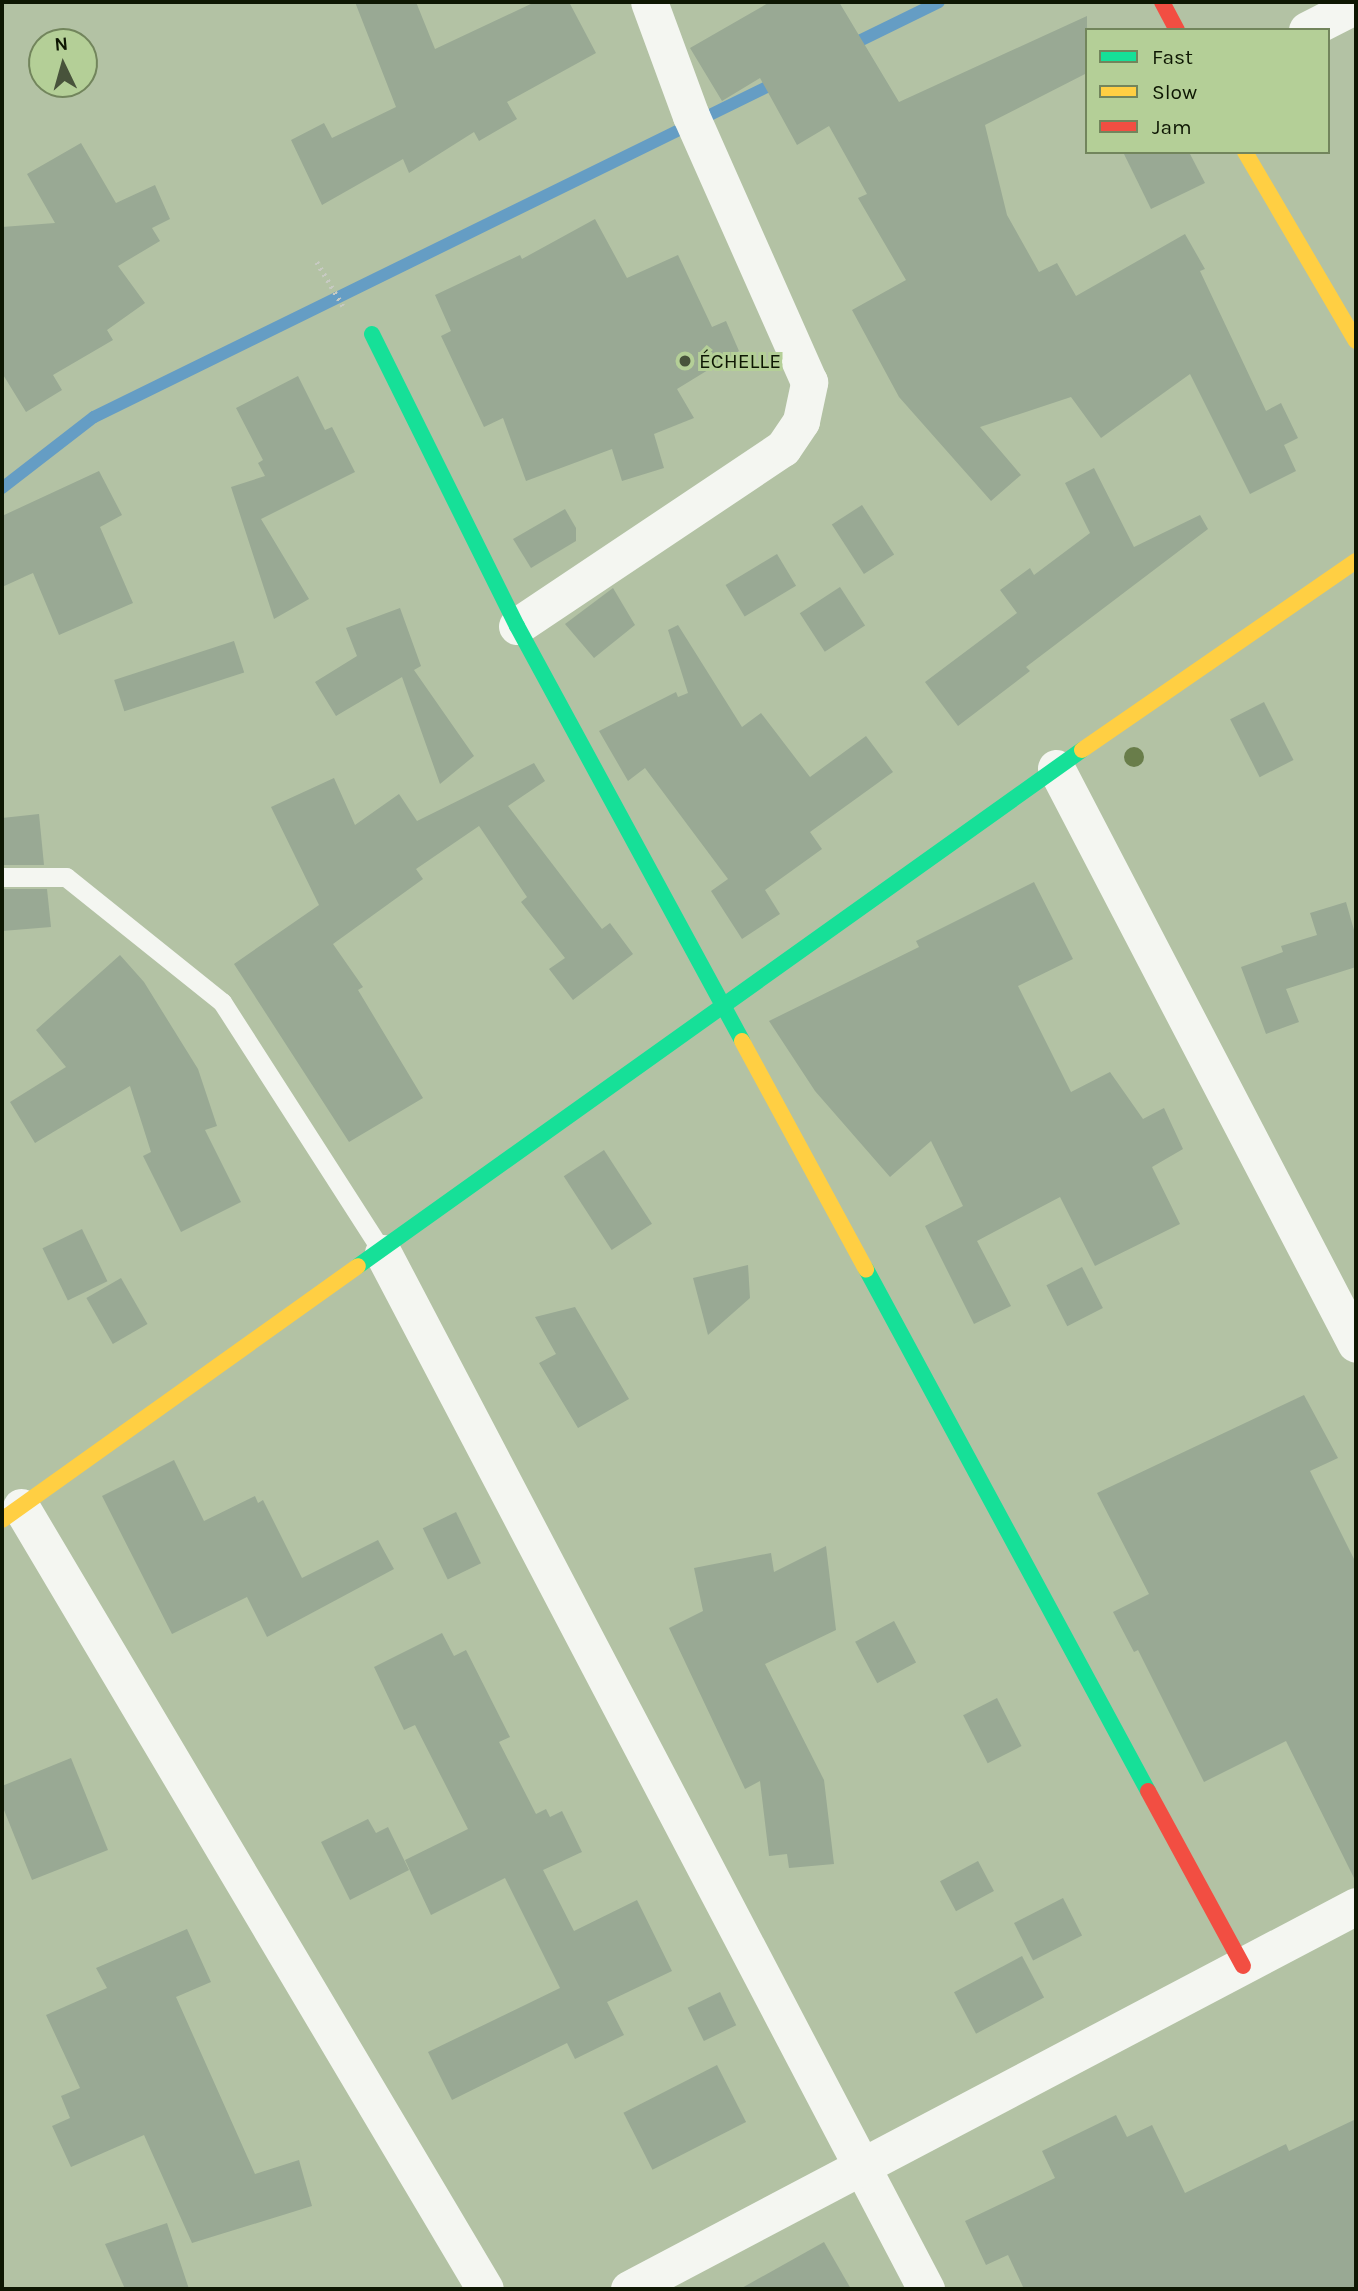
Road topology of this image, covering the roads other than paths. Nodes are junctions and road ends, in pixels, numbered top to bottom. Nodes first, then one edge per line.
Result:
1 (649, 2) edge
2 (1162, 2) edge
3 (1356, 5) edge
4 (1176, 28) edge
5 (1311, 28) edge
6 (1246, 154) edge
7 (372, 334) dead end
8 (1356, 341) edge
9 (1356, 561) edge
10 (517, 626) junction
11 (1056, 768) junction
12 (2, 877) edge
13 (722, 1006) junction
14 (383, 1253) junction
15 (1356, 1344) edge
16 (11, 1514) edge
17 (1356, 1906) edge
18 (1243, 1966) junction
19 (862, 2166) junction
20 (485, 2289) edge
21 (629, 2289) edge
22 (926, 2289) edge

1 - 10 street
2 - 4 street
3 - 5 street
6 - 8 street
7 - 10 street
9 - 11 street
10 - 13 street
11 - 13 street
11 - 15 street
12 - 14 lane
13 - 14 street
13 - 18 street
14 - 16 street
14 - 19 street
16 - 20 street
17 - 18 street
18 - 19 street
19 - 21 street
19 - 22 street

